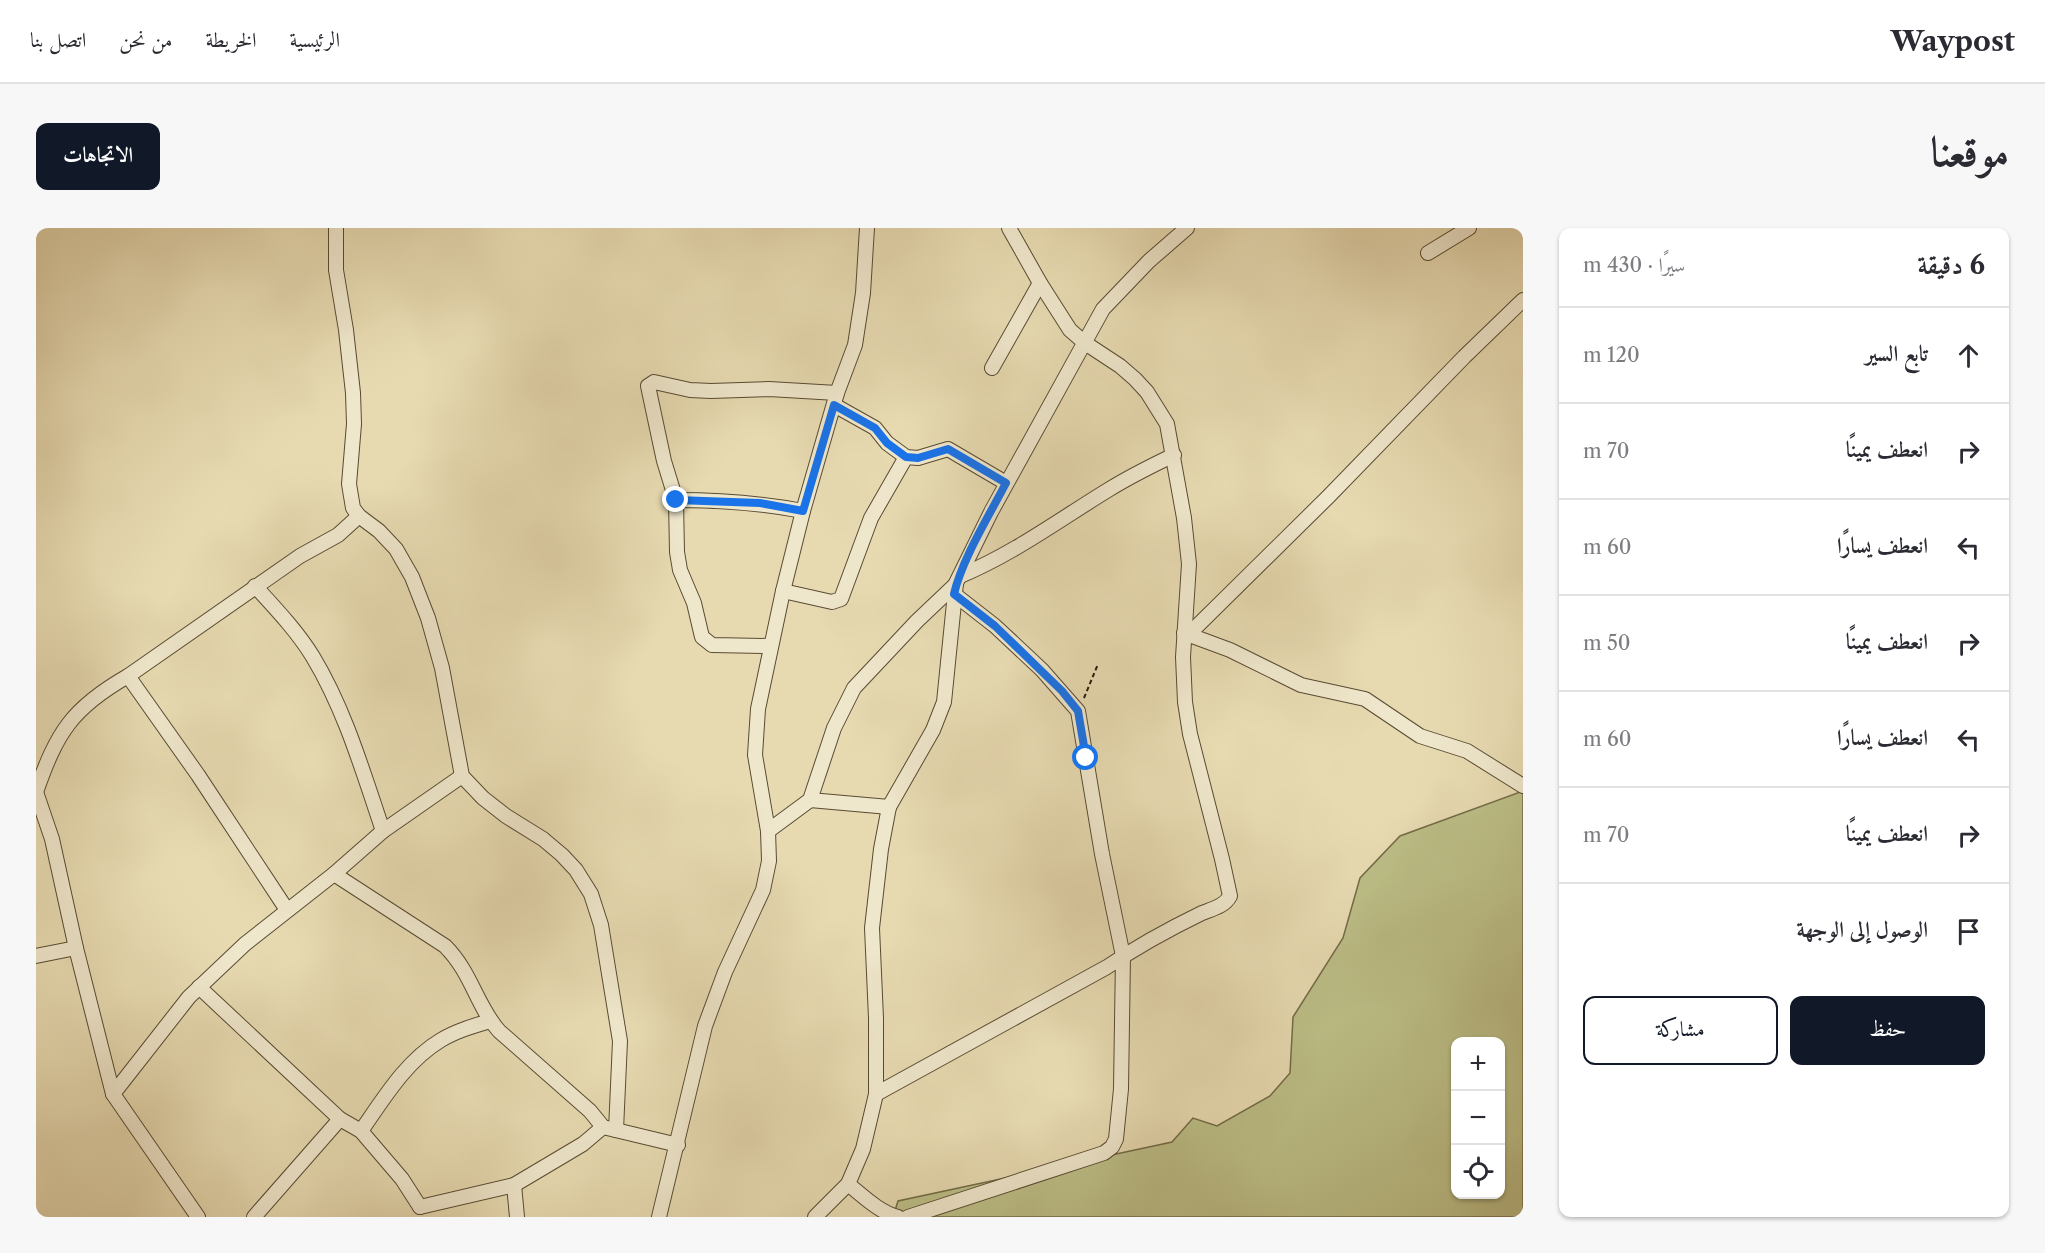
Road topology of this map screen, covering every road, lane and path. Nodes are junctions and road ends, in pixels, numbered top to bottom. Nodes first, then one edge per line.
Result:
1 (336, 228) edge
2 (867, 228) edge
3 (1009, 228) edge
4 (1187, 228) edge
5 (1470, 228) edge
6 (1428, 253) dead end
7 (1040, 283) junction
8 (1523, 300) edge
9 (1085, 344) junction
10 (992, 368) dead end
11 (835, 399) junction
12 (1174, 455) junction
13 (906, 457) junction
14 (1006, 483) junction
15 (676, 500) junction
16 (803, 511) junction
17 (359, 516) junction
18 (957, 585) junction
19 (255, 586) junction
20 (783, 591) junction
21 (1186, 634) junction
22 (771, 646) junction
23 (1098, 664) dead end
24 (128, 676) junction
25 (1078, 711) junction
26 (462, 776) junction
27 (1523, 786) edge
28 (36, 792) edge
29 (810, 800) junction
30 (889, 807) junction
31 (382, 831) junction
32 (768, 831) junction
33 (334, 874) junction
34 (287, 910) junction
35 (76, 948) junction
36 (36, 956) edge
37 (1123, 956) junction
38 (199, 987) junction
39 (489, 1021) junction
40 (112, 1094) junction
41 (876, 1094) junction
42 (340, 1119) junction
43 (609, 1128) junction
44 (361, 1131) junction
45 (678, 1145) junction
46 (848, 1184) junction
47 (514, 1185) junction
48 (418, 1212) edge
49 (198, 1217) edge
50 (254, 1217) edge
51 (517, 1217) edge
52 (659, 1217) edge
53 (815, 1217) edge
54 (898, 1217) edge
55 (908, 1217) edge

1 - 17 street
2 - 11 street
3 - 7 street
4 - 9 street
5 - 6 street
7 - 9 street
7 - 10 street
8 - 21 street
9 - 12 street
9 - 14 street
11 - 13 street
11 - 15 street
11 - 16 street
12 - 18 street
12 - 21 street
13 - 14 street
13 - 20 street
14 - 18 street
15 - 16 street
15 - 22 street
16 - 20 street
17 - 19 street
17 - 26 street
18 - 25 street
18 - 29 street
18 - 30 street
19 - 24 street
19 - 31 street
20 - 22 street
21 - 27 street
21 - 37 street
22 - 32 street
23 - 25 path
24 - 28 street
24 - 34 street
25 - 37 street
26 - 31 street
26 - 43 street
28 - 35 street
29 - 30 street
29 - 32 street
30 - 41 street
31 - 33 street
32 - 45 street
33 - 34 street
33 - 39 street
34 - 38 street
35 - 36 street
35 - 40 street
37 - 41 street
37 - 55 street
38 - 40 street
38 - 42 street
39 - 43 street
39 - 44 street
40 - 49 street
41 - 46 street
42 - 44 street
42 - 50 street
43 - 45 street
43 - 47 street
44 - 48 street
45 - 52 street
46 - 53 street
46 - 54 street
47 - 48 street
47 - 51 street

